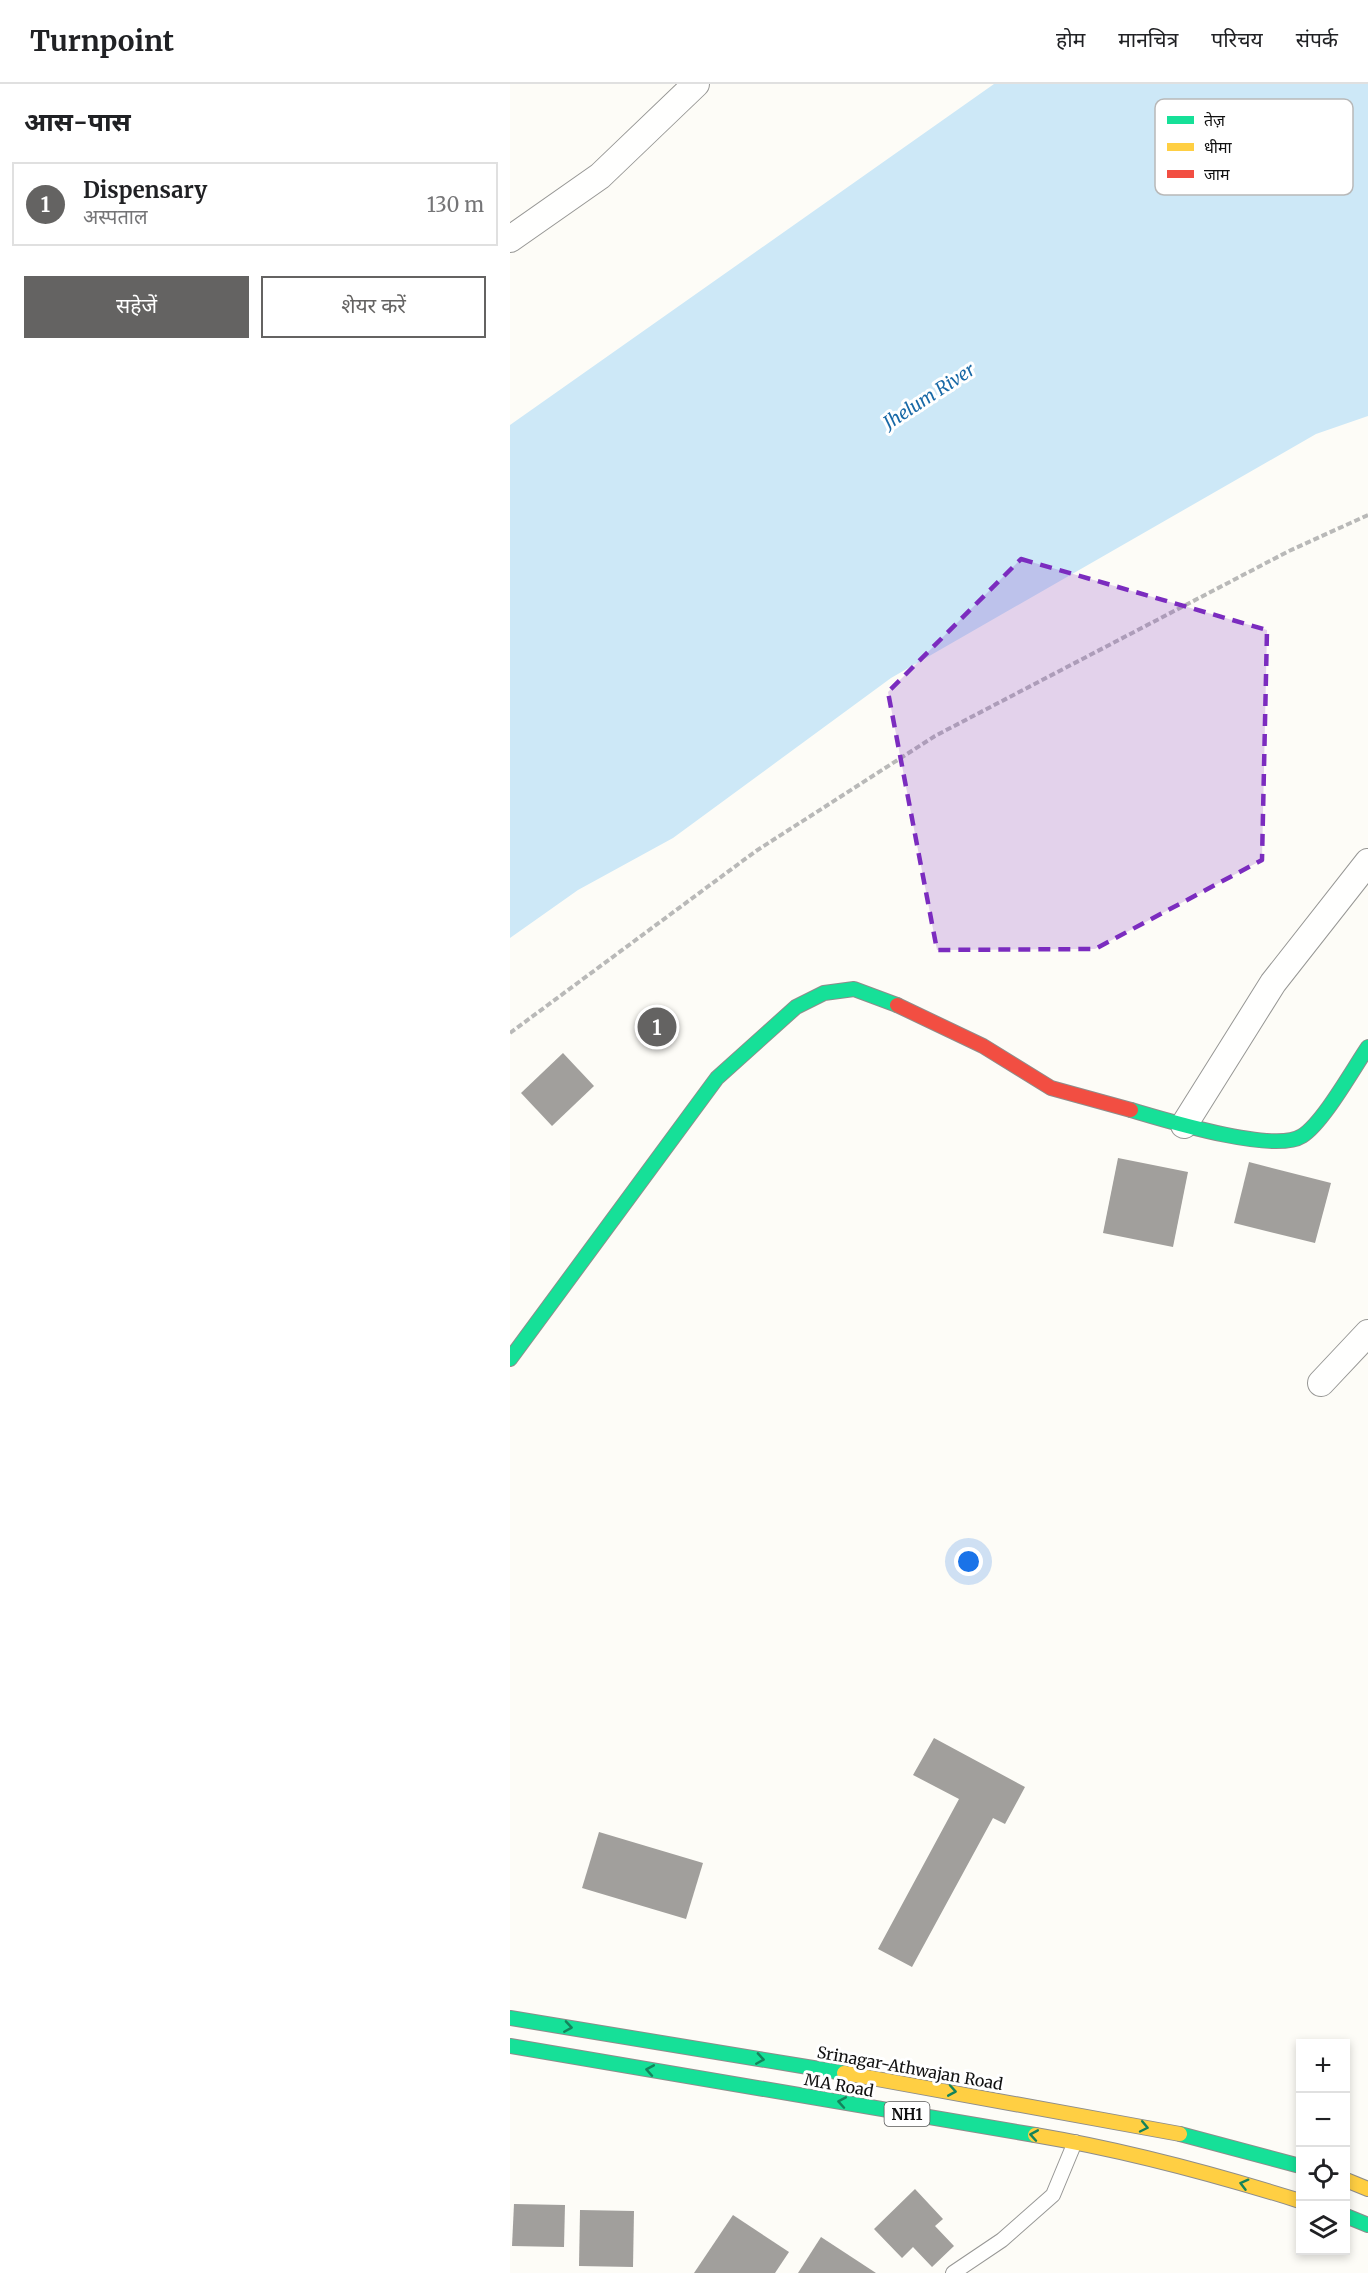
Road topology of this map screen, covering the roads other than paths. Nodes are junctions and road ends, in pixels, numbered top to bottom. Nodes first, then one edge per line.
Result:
1 (696, 84) edge
2 (510, 239) edge
3 (1368, 862) edge
4 (1368, 1047) edge
5 (1184, 1125) junction
6 (1368, 1333) edge
7 (510, 1359) edge
8 (1321, 1383) dead end
9 (510, 2018) edge
10 (510, 2046) edge
11 (1075, 2142) junction
12 (1296, 2165) edge
13 (1350, 2182) edge
14 (1368, 2189) edge
15 (1296, 2200) edge
16 (1350, 2218) edge
17 (1368, 2225) edge
18 (953, 2273) edge

1 - 2 street
3 - 5 street
4 - 5 main road
5 - 7 main road
6 - 8 street
9 -> 12 main road, Srinagar-Athwajan Road / NH1
11 -> 10 main road, MA Road / NH1
15 -> 11 main road, MA Road / NH1
11 - 18 lane
13 - 14 main road
16 - 17 main road

